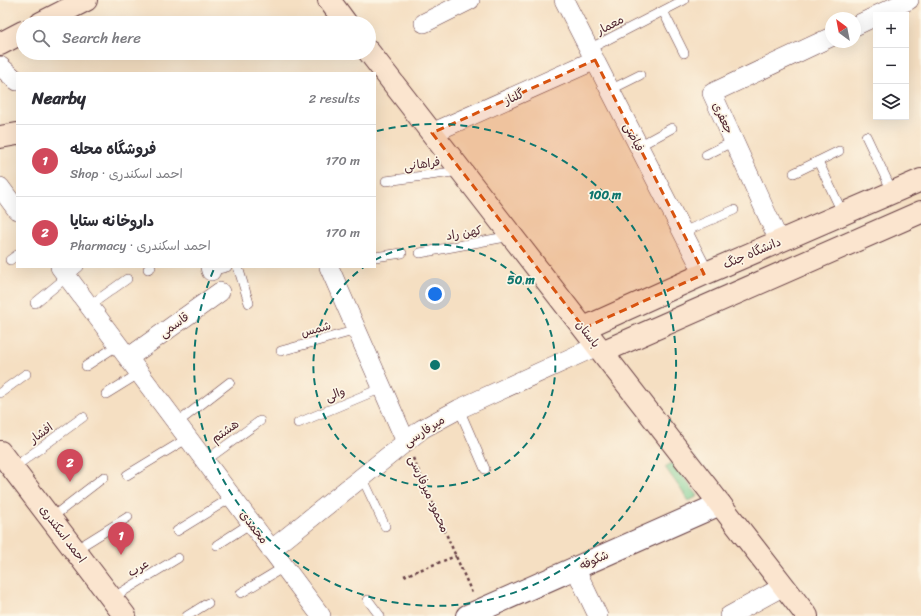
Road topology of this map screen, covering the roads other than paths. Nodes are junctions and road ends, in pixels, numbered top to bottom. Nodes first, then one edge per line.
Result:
1 (86, 0) edge
2 (329, 0) edge
3 (470, 0) edge
4 (564, 0) edge
5 (684, 0) edge
6 (909, 0) edge
7 (663, 11) junction
8 (883, 12) edge
9 (55, 16) edge
10 (341, 16) edge
11 (873, 17) edge
12 (424, 23) dead end
13 (861, 23) edge
14 (16, 36) edge
15 (825, 40) edge
16 (0, 44) edge
17 (684, 53) dead end
18 (592, 55) junction
19 (373, 60) edge
20 (0, 66) edge
21 (640, 75) dead end
22 (382, 79) edge
23 (16, 80) edge
24 (610, 90) junction
25 (672, 128) dead end
26 (432, 133) junction
27 (16, 134) edge
28 (0, 136) edge
29 (866, 136) dead end
30 (734, 141) junction
31 (639, 146) junction
32 (839, 151) dead end
33 (706, 155) dead end
34 (818, 161) junction
35 (462, 171) junction
36 (794, 173) dead end
37 (921, 180) edge
38 (386, 181) dead end
39 (0, 187) edge
40 (893, 192) junction
41 (16, 209) edge
42 (734, 210) dead end
43 (921, 212) edge
44 (843, 214) junction
45 (683, 232) junction
46 (512, 236) junction
47 (779, 242) junction
48 (402, 253) dead end
49 (420, 253) dead end
50 (376, 257) edge
51 (238, 268) edge
52 (330, 268) edge
53 (69, 270) edge
54 (704, 274) junction
55 (127, 279) dead end
56 (220, 292) dead end
57 (35, 303) dead end
58 (249, 303) dead end
59 (90, 306) junction
60 (584, 328) junction
61 (357, 330) junction
62 (600, 349) junction
63 (123, 351) junction
64 (281, 351) dead end
65 (86, 366) dead end
66 (26, 374) dead end
67 (140, 374) junction
68 (230, 382) dead end
69 (382, 388) junction
70 (0, 393) edge
71 (106, 394) dead end
72 (459, 409) junction
73 (83, 417) dead end
74 (260, 421) dead end
75 (298, 423) dead end
76 (182, 430) junction
77 (406, 442) junction
78 (4, 458) edge
79 (205, 460) junction
80 (485, 469) dead end
81 (127, 474) dead end
82 (104, 477) dead end
83 (362, 477) junction
84 (232, 497) junction
85 (720, 504) junction
86 (128, 517) dead end
87 (51, 518) junction
88 (251, 523) junction
89 (385, 526) dead end
90 (177, 531) dead end
91 (217, 545) dead end
92 (75, 550) junction
93 (271, 550) junction
94 (178, 558) dead end
95 (284, 566) junction
96 (575, 568) junction
97 (784, 586) junction
98 (241, 593) dead end
99 (368, 600) dead end
100 (208, 603) dead end
101 (116, 610) edge
102 (474, 613) edge
103 (187, 616) edge
104 (321, 616) edge
105 (380, 616) edge
106 (598, 616) edge
107 (728, 616) edge
108 (807, 616) edge

1 - 9 main road
2 - 10 main road
3 - 12 street
4 - 18 street, فیاضی
5 - 7 lane, معمار
6 - 8 street
7 - 17 lane
7 - 18 lane, معمار
11 - 13 street
14 - 16 main road
15 - 30 street, جعفری
18 - 24 street, فیاضی
18 - 26 street, گلناز
19 - 22 main road, باستان
20 - 23 street
21 - 24 lane
22 - 26 main road, باستان
24 - 31 street, فیاضی
25 - 31 lane
26 - 35 main road, باستان
27 - 28 main road
29 - 40 lane
30 - 33 lane
30 - 47 street, جعفری
31 - 45 street, فیاضی
32 - 34 lane
34 - 36 lane
34 - 44 lane
35 - 38 lane, فراهانی
35 - 46 main road, باستان
37 - 40 main road, دانشگاه جنگ
39 - 41 street
40 - 44 main road, دانشگاه جنگ
42 - 45 lane
43 - 62 main road
44 - 47 main road, دانشگاه جنگ
45 - 54 street, فیاضی
46 - 49 lane, کهن راد
46 - 60 main road, باستان
47 - 54 main road, دانشگاه جنگ
48 - 50 lane
51 - 58 lane
52 - 61 street, محمود میرفارسی
53 - 57 lane
53 - 59 street, محمدی
54 - 60 main road, دانشگاه جنگ
55 - 59 lane
56 - 63 street, قاسمی
59 - 63 street, محمدی
60 - 62 main road, باستان
61 - 64 lane, شمس
61 - 69 street, محمود میرفارسی
62 - 72 street, میرفارسی
62 - 85 main road, باستان
63 - 65 lane
63 - 67 street, محمدی
66 - 70 lane
67 - 71 lane
67 - 76 street, محمدی
68 - 76 lane
69 - 75 lane, والی
69 - 77 street, محمود میرفارسی
72 - 77 street, میرفارسی
72 - 80 lane
73 - 78 lane, افشار
74 - 79 lane, هشتم
76 - 79 street, محمدی
76 - 81 lane
77 - 83 street, میرفارسی
78 - 87 main road, احمد اسکندری
79 - 84 street, محمدی
82 - 87 lane
83 - 89 lane
83 - 93 street, میرفارسی
84 - 88 street, محمدی
84 - 90 lane
85 - 96 street, شکوفه
85 - 97 main road, باستان
86 - 92 lane
87 - 92 main road, احمد اسکندری
88 - 91 lane
88 - 93 street, محمدی
92 - 101 main road, احمد اسکندری
93 - 95 street, محمدی
94 - 101 lane, عرب
95 - 98 lane
95 - 104 street, محمدی
96 - 102 street, شکوفه
96 - 106 street
97 - 107 street
97 - 108 main road, باستان
99 - 105 lane
100 - 103 lane

